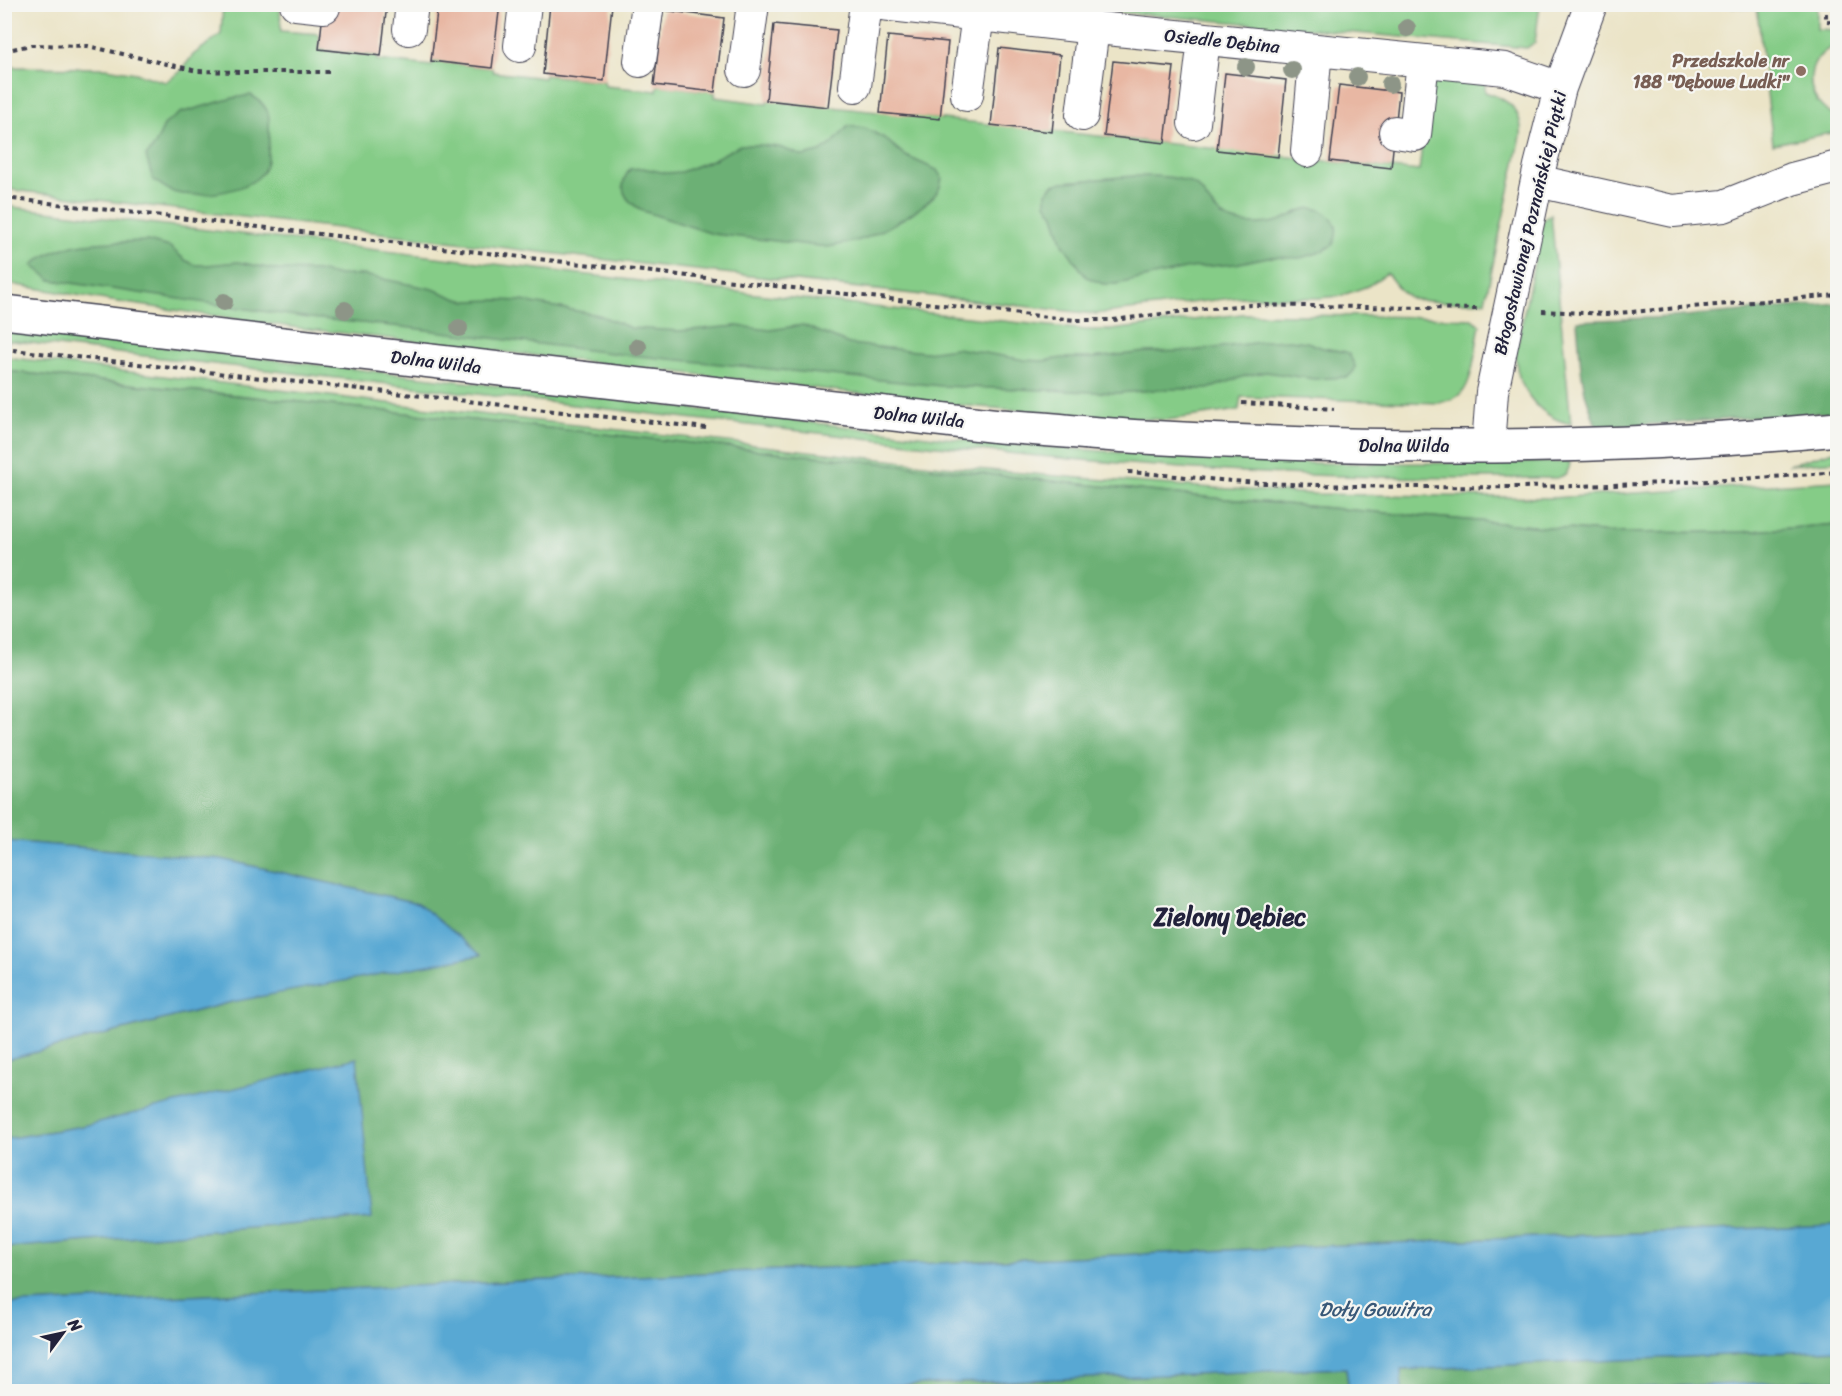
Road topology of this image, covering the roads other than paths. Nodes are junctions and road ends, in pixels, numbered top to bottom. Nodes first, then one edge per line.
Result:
1 (525, 4) edge
2 (648, 4) edge
3 (753, 4) edge
4 (866, 4) edge
5 (882, 4) edge
6 (1591, 4) edge
7 (978, 15) junction
8 (1083, 19) edge
9 (1204, 39) junction
10 (520, 46) dead end
11 (1316, 50) junction
12 (640, 61) dead end
13 (1423, 61) junction
14 (744, 70) dead end
15 (855, 86) dead end
16 (1560, 88) junction
17 (967, 95) dead end
18 (1082, 115) dead end
19 (1194, 123) dead end
20 (1395, 132) dead end
21 (1307, 151) dead end
22 (1838, 167) edge
23 (1537, 181) junction
24 (4, 312) edge
25 (1838, 429) edge
26 (1488, 446) junction

1 - 10 street
2 - 12 street
3 - 14 street
4 - 15 street
5 - 7 street, Osiedle Dębina
6 - 16 street, Błogosławionej Poznańskiej Piątki
7 - 8 street, Osiedle Dębina
7 - 17 street
8 - 9 street, Osiedle Dębina
8 - 18 street
9 - 11 street, Osiedle Dębina
9 - 19 street
11 - 13 street, Osiedle Dębina
11 - 21 street
13 - 16 street, Osiedle Dębina
13 - 20 street
16 - 23 street, Błogosławionej Poznańskiej Piątki
22 - 23 street
23 - 26 street, Błogosławionej Poznańskiej Piątki
24 - 26 main road, Dolna Wilda
25 - 26 main road, Dolna Wilda

